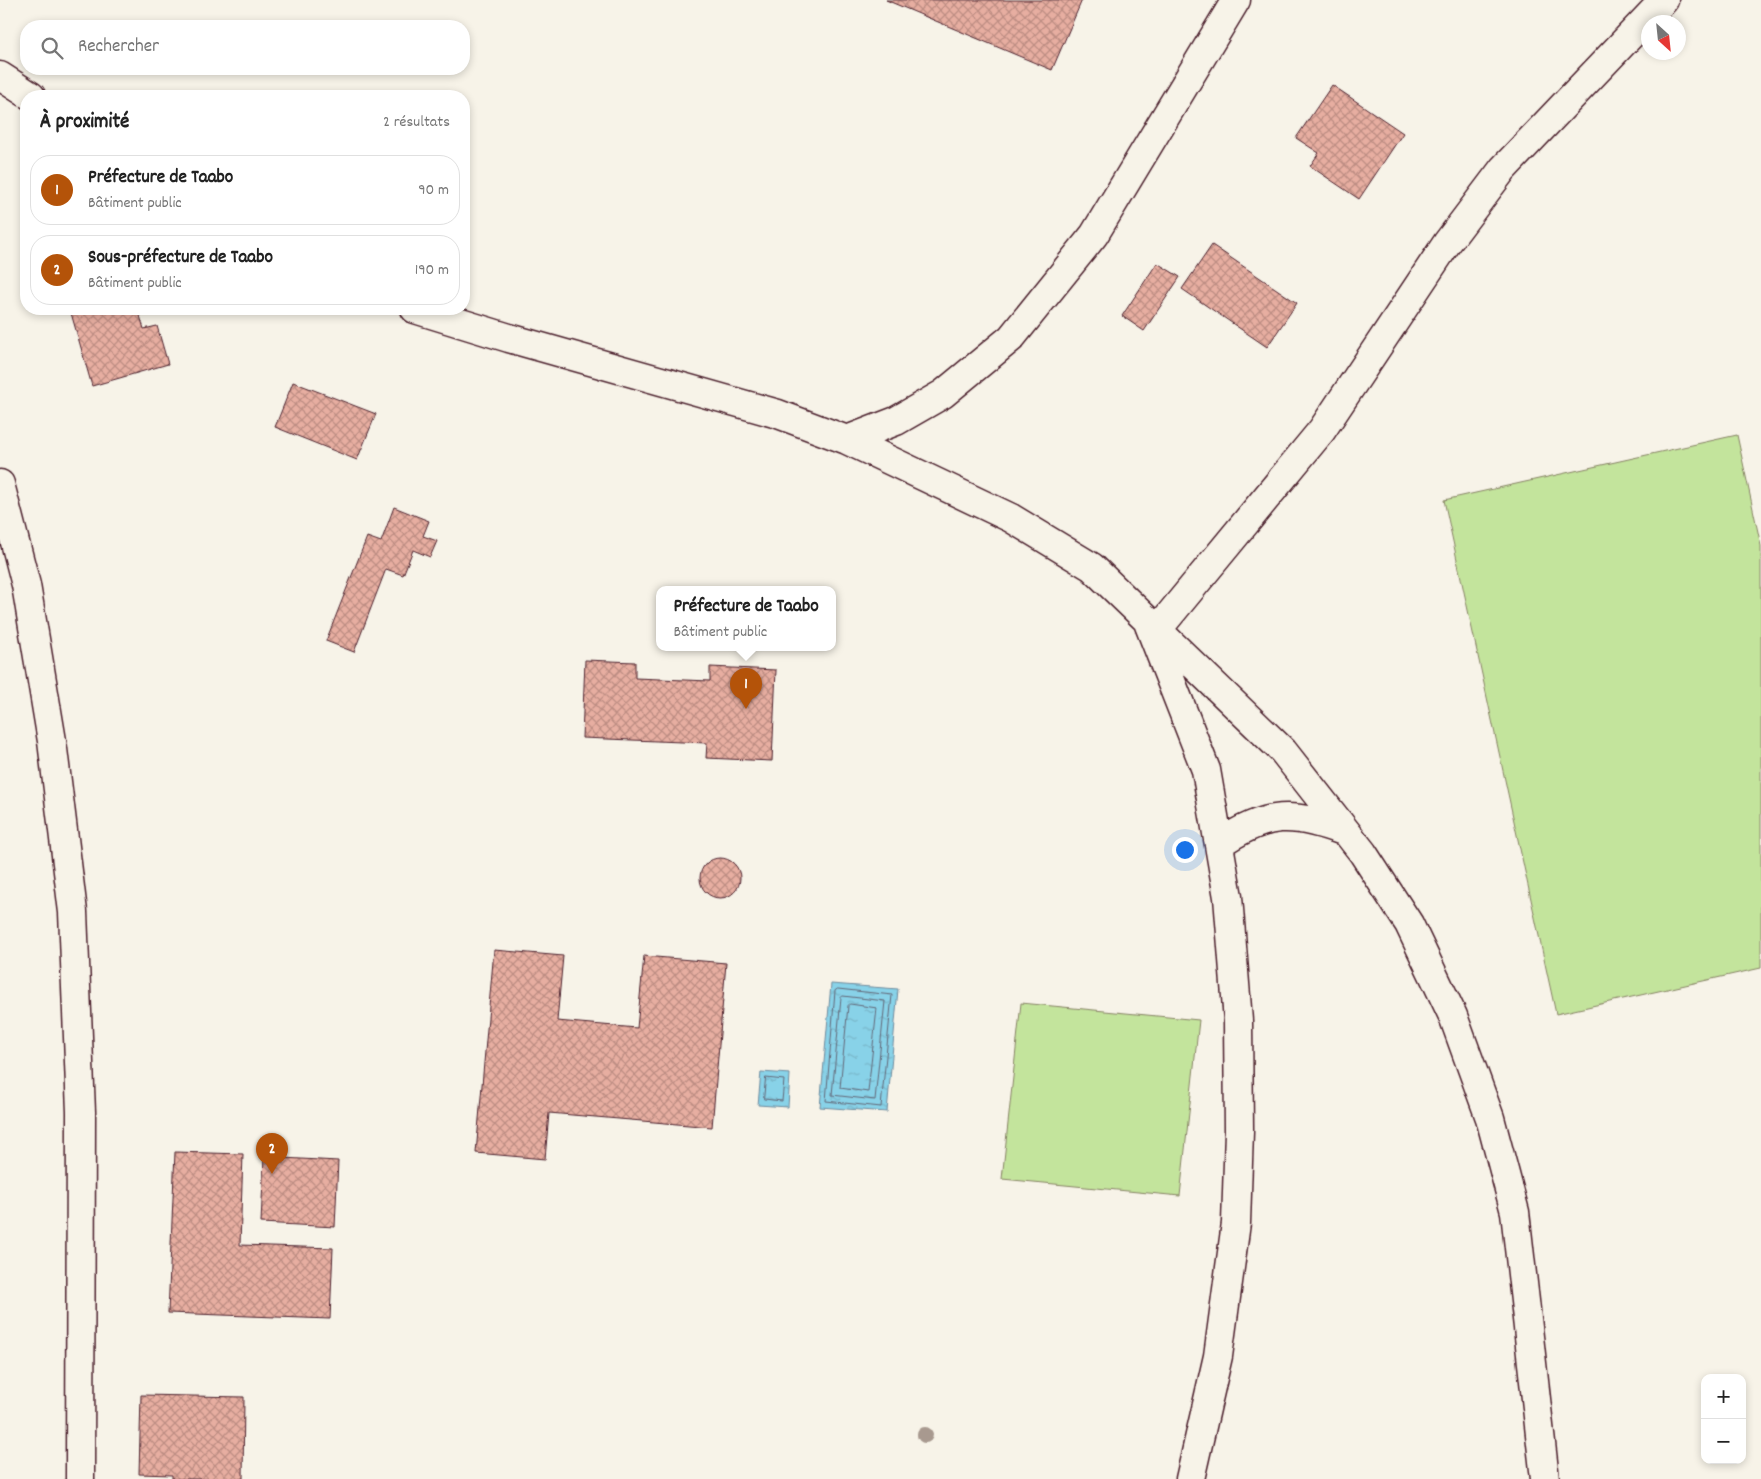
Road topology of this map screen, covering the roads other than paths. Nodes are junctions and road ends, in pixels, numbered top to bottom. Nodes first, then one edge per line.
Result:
1 (1236, 0) edge
2 (1664, 0) edge
3 (0, 76) edge
4 (22, 90) edge
5 (434, 315) edge
6 (846, 440) junction
7 (0, 484) edge
8 (1152, 623) junction
9 (1346, 832) junction
10 (1219, 844) junction
11 (80, 1479) edge
12 (1190, 1479) edge
13 (1545, 1479) edge

1 - 6 street
2 - 8 street
3 - 4 street
5 - 6 street
6 - 8 street
7 - 11 street
8 - 9 street
8 - 10 street
9 - 10 street
9 - 13 street
10 - 12 street

